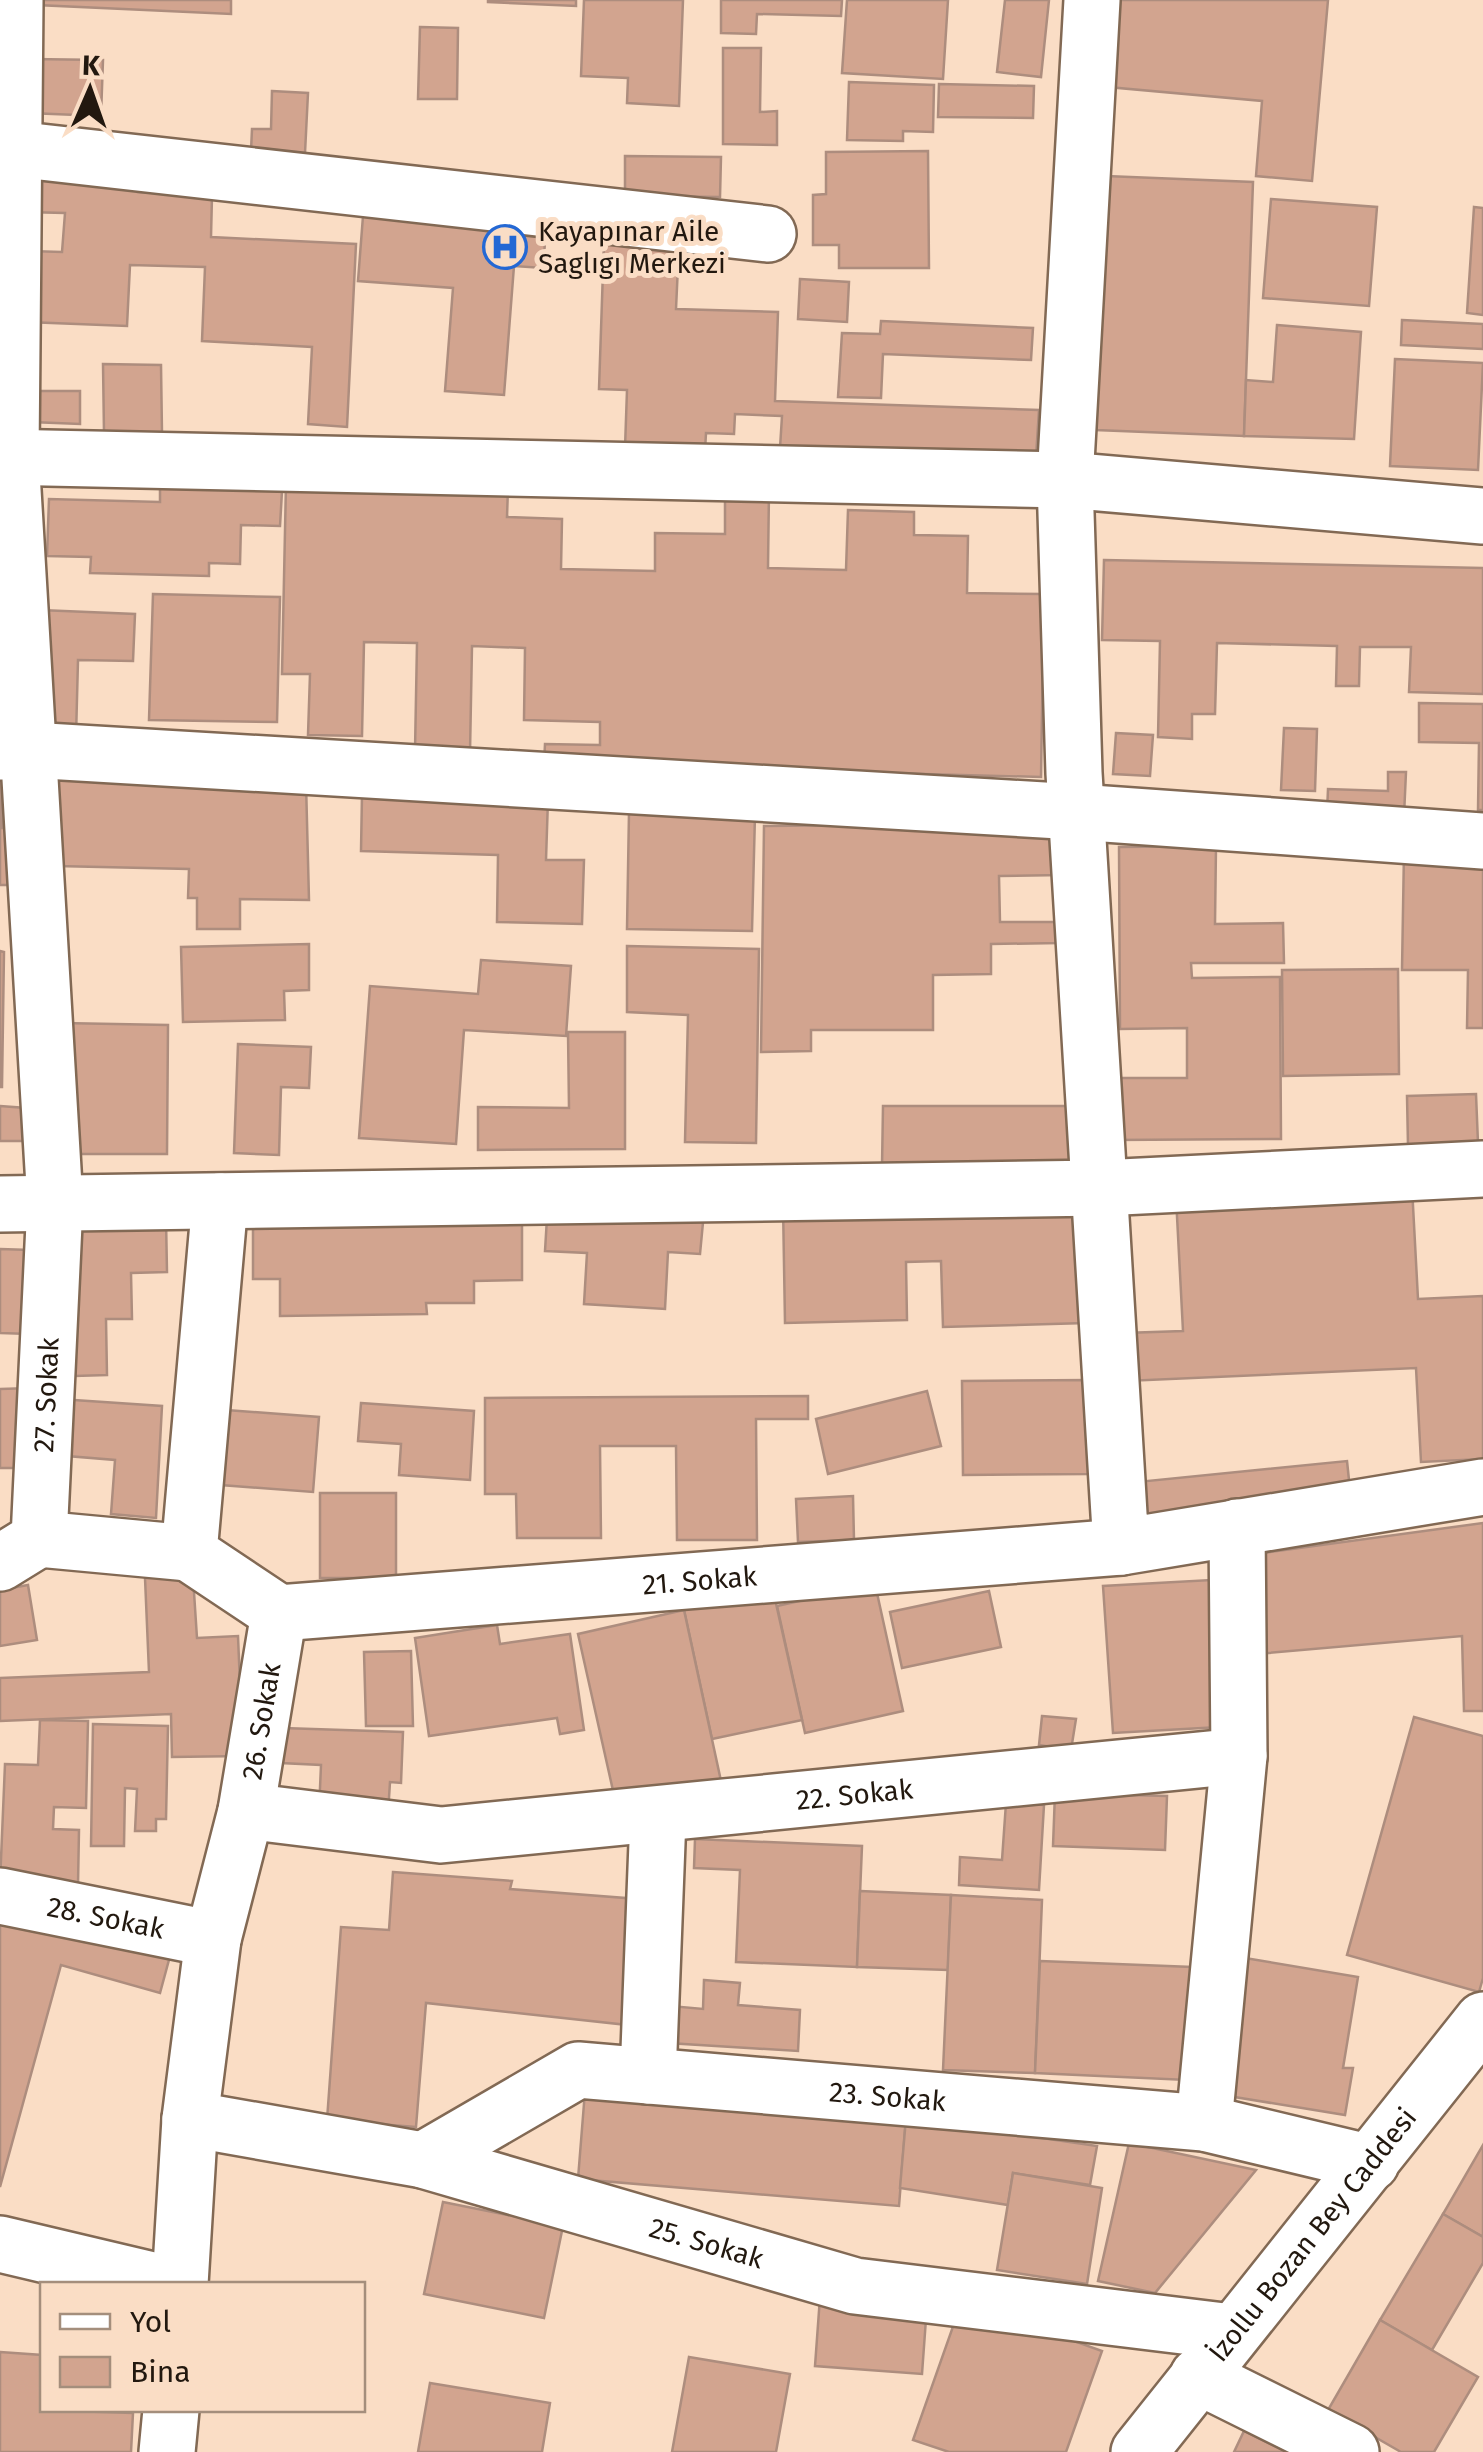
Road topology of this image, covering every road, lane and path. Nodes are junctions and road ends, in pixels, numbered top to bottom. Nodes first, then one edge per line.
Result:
1 (16, 0) edge
2 (1092, 0) edge
3 (14, 148) junction
4 (768, 234) dead end
5 (6, 456) edge
6 (1065, 480) junction
7 (1483, 516) edge
8 (14, 751) edge
9 (1076, 812) junction
10 (1483, 841) edge
11 (1483, 1169) edge
12 (1102, 1188) junction
13 (220, 1202) junction
14 (55, 1203) junction
15 (0, 1204) edge
16 (1483, 1486) edge
17 (1238, 1527) junction
18 (1121, 1547) junction
19 (20, 1551) edge
20 (189, 1552) junction
21 (279, 1613) junction
22 (1239, 1756) junction
23 (246, 1811) junction
24 (658, 1817) junction
25 (0, 1896) edge
26 (213, 1939) junction
27 (1483, 2020) edge
28 (648, 2076) junction
29 (190, 2119) junction
30 (1204, 2123) junction
31 (423, 2160) junction
32 (1371, 2164) junction
33 (0, 2244) edge
34 (161, 2282) edge
35 (180, 2282) edge
36 (1232, 2332) junction
37 (1198, 2376) junction
38 (170, 2412) edge
39 (167, 2452) edge
40 (1140, 2452) edge
41 (1351, 2452) edge

1 - 3 street, 27. Sokak
2 - 6 street
3 - 4 street
3 - 5 street, 27. Sokak
5 - 6 street
5 - 8 street, 27. Sokak
6 - 7 street
6 - 9 street
8 - 9 street
8 - 14 street, 27. Sokak
9 - 10 street
9 - 12 street
11 - 12 street
12 - 13 street
12 - 18 street
13 - 14 street
13 - 20 street
14 - 15 street
14 - 19 street, 27. Sokak
16 - 17 street, 21. Sokak
17 - 18 street, 21. Sokak
17 - 22 street
18 - 21 street, 21. Sokak
19 - 20 street
20 - 21 street
21 - 23 street, 26. Sokak
22 - 24 street, 22. Sokak
22 - 30 street
23 - 24 street, 22. Sokak
23 - 26 street, 26. Sokak
24 - 28 street
25 - 26 street, 28. Sokak
26 - 29 street, 26. Sokak
27 - 32 street, İzollu Bozan Bey Caddesi
28 - 30 street, 23. Sokak
28 - 31 street, 23. Sokak
29 - 31 street, 25. Sokak
29 - 35 street, 26. Sokak
30 - 32 street, 23. Sokak
31 - 36 street, 25. Sokak
32 - 36 street, İzollu Bozan Bey Caddesi
33 - 34 street
36 - 37 street, İzollu Bozan Bey Caddesi
37 - 40 street, İzollu Bozan Bey Caddesi
37 - 41 street
38 - 39 street

